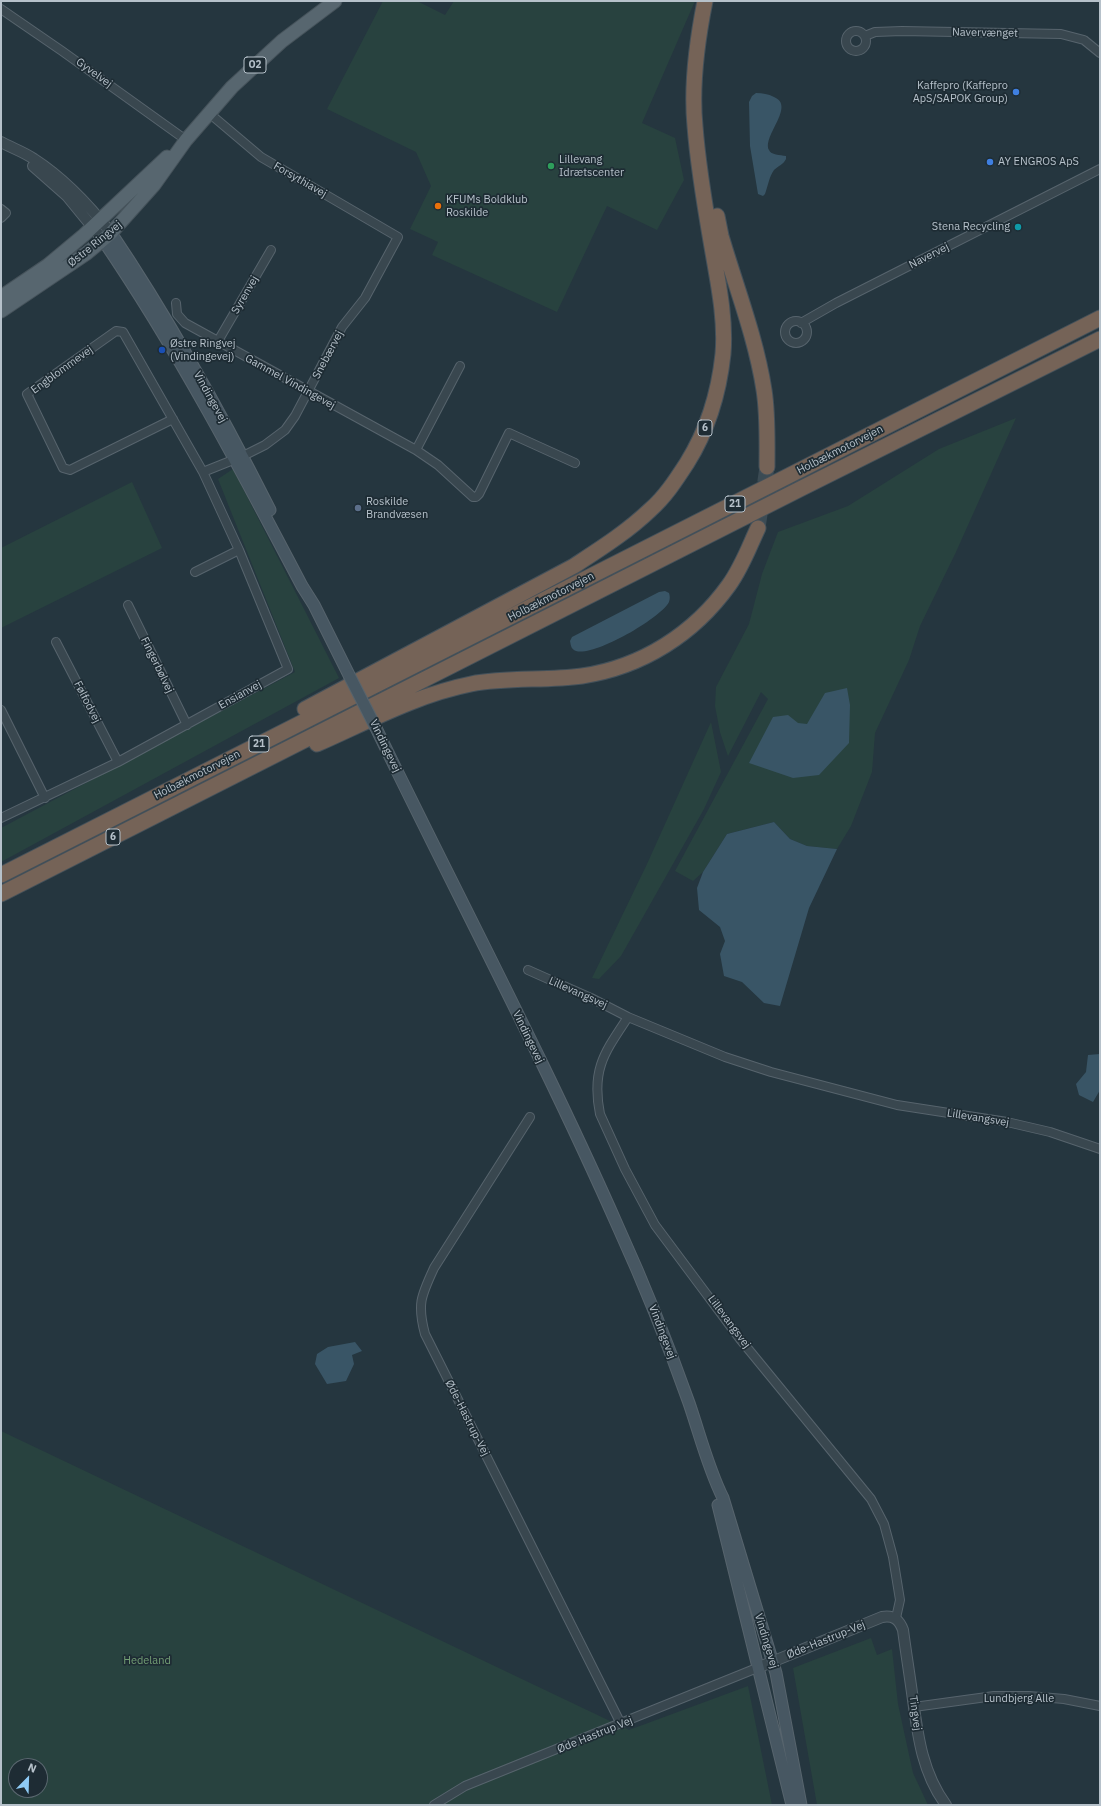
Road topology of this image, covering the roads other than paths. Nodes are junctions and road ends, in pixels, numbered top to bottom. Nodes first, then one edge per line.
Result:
1 (335, 1) edge
2 (705, 1) edge
3 (714, 1) edge
4 (1, 9) edge
5 (865, 36) dead end
6 (1100, 53) edge
7 (209, 113) junction
8 (186, 140) junction
9 (4, 144) edge
10 (1100, 169) edge
11 (1, 209) edge
12 (1, 218) edge
13 (102, 230) junction
14 (398, 237) joint
15 (271, 250) dead end
16 (1, 297) edge
17 (176, 303) dead end
18 (1, 311) edge
19 (1100, 318) edge
20 (801, 323) dead end
21 (1100, 339) edge
22 (218, 341) junction
23 (460, 366) dead end
24 (308, 392) junction
25 (173, 419) junction
26 (416, 450) junction
27 (239, 458) junction
28 (575, 463) dead end
29 (767, 467) tunnel mouth
30 (203, 472) junction
31 (758, 528) tunnel mouth
32 (239, 550) junction
33 (195, 572) dead end
34 (128, 605) dead end
35 (56, 642) dead end
36 (1, 710) edge
37 (187, 725) junction
38 (118, 762) junction
39 (224, 780) junction
40 (170, 789) junction
41 (45, 798) junction
42 (1, 818) edge
43 (1, 875) edge
44 (1, 894) edge
45 (528, 970) dead end
46 (628, 1017) junction
47 (530, 1117) dead end
48 (1100, 1149) edge
49 (714, 1481) junction
50 (896, 1618) junction
51 (772, 1662) junction
52 (757, 1668) junction
53 (1100, 1706) edge
54 (914, 1707) junction
55 (621, 1724) junction
56 (434, 1805) edge
57 (792, 1805) edge
58 (801, 1805) edge
59 (946, 1805) edge

1 - 7 main road, Østre Ringvej / O2
2 - 40 highway, 6
3 - 29 highway
4 - 8 street, Gyvelvej
5 - 6 street, Navervænget
7 - 8 main road, Østre Ringvej / O2
7 - 14 street, Forsythiavej
8 - 13 main road, Østre Ringvej / O2
8 - 13 main road, Østre Ringvej / O2
9 - 13 street, Vindingevej
10 - 20 street, Navervej
11 - 12 street
13 - 16 main road, Østre Ringvej / O2
13 - 18 main road, Østre Ringvej / O2
13 - 27 main road, Vindingevej
14 - 24 street, Snebærvej
15 - 22 street, Syrenvej
17 - 22 street, Gammel Vindingevej
19 - 40 highway, Holbækmotorvejen / 21
21 - 39 highway, Holbækmotorvejen / 21
22 - 24 street, Gammel Vindingevej
23 - 26 street
24 - 26 street, Gammel Vindingevej
24 - 27 street, Snebærvej
25 - 25 street, Engblommevej
25 - 30 street, Engblommevej
26 - 28 street, Gammel Vindingevej
27 - 30 street
27 - 49 main road, Vindingevej, bridge
30 - 32 street, Ensianvej
31 - 39 highway, 6
32 - 33 street
32 - 37 street, Ensianvej
34 - 37 street, Fingerbølvej
35 - 38 street, Følfodvej
36 - 41 street
37 - 38 street, Ensianvej
38 - 41 street, Ensianvej
39 - 44 highway, Holbækmotorvejen / 6
40 - 43 highway, Holbækmotorvejen / 6
41 - 42 street, Ensianvej
45 - 46 street, Lillevangsvej
46 - 48 street, Lillevangsvej
46 - 50 street, Lillevangsvej
47 - 55 street, Øde-Hastrup-Vej
49 - 51 main road, Vindingevej
49 - 52 main road, Vindingevej
50 - 51 street, Øde-Hastrup-Vej
50 - 54 street, Tingvej
51 - 52 street, Øde-Hastrup-Vej
51 - 58 main road, Vindingevej
52 - 55 street, Øde Hastrup Vej
52 - 57 main road, Vindingevej
53 - 54 street, Lundbjerg Alle
54 - 59 street, Tingvej
55 - 56 street, Øde Hastrup Vej

